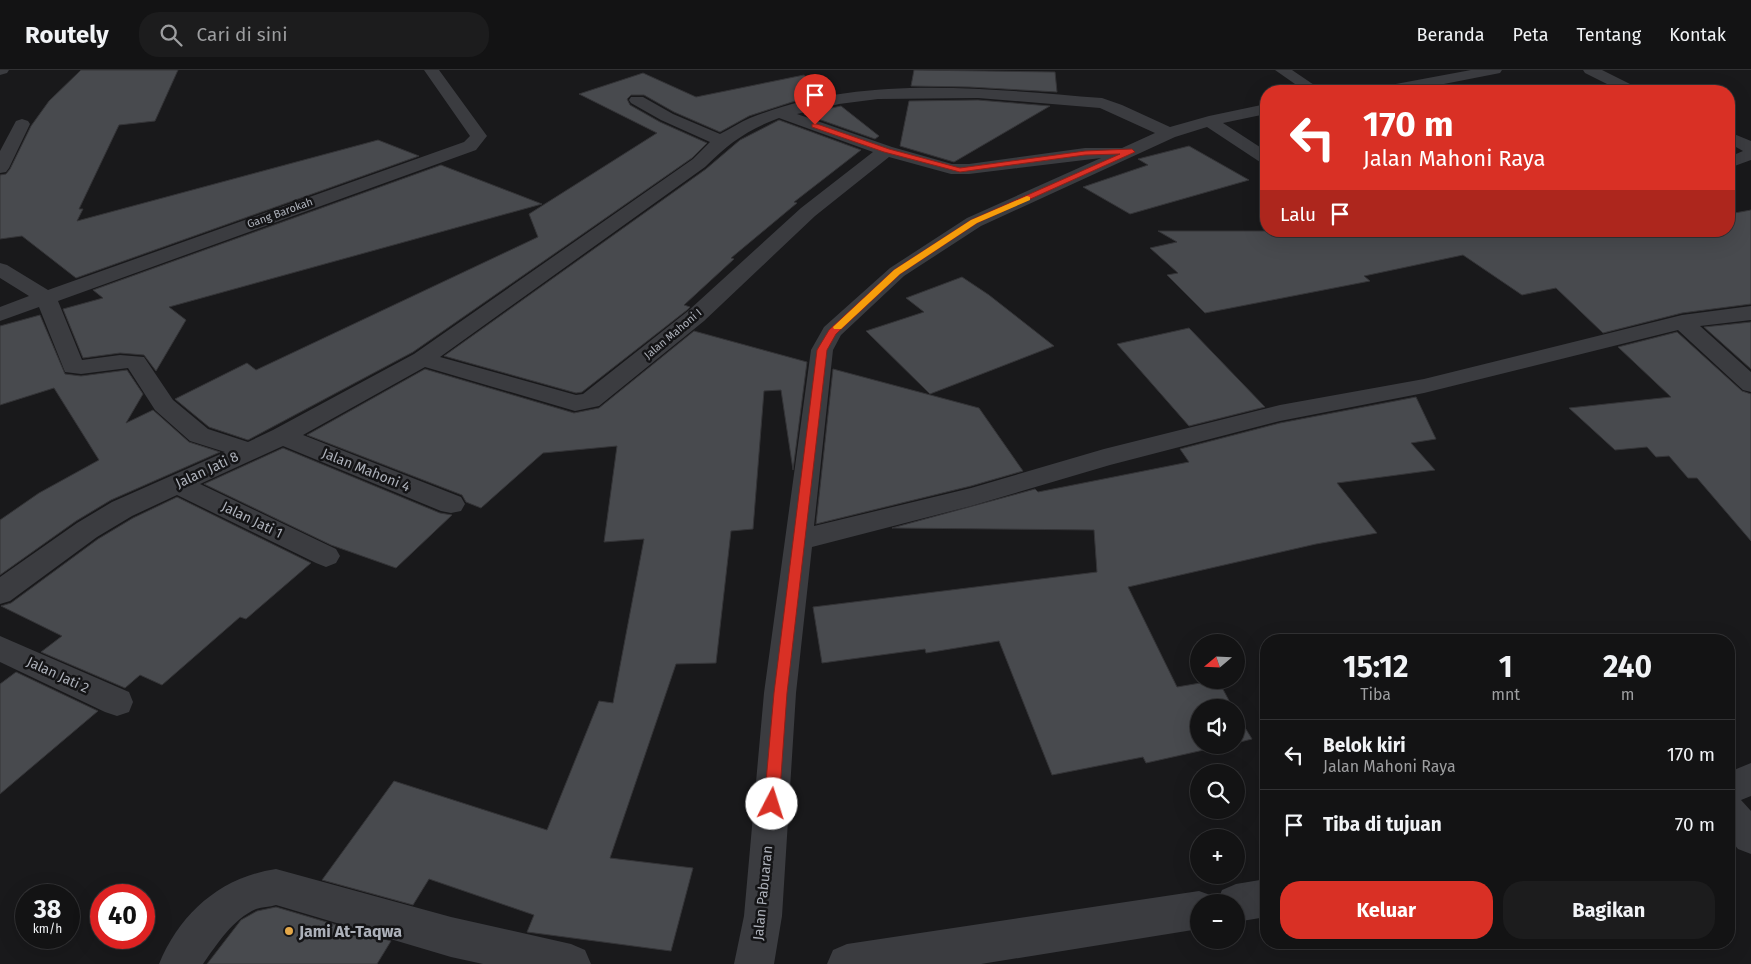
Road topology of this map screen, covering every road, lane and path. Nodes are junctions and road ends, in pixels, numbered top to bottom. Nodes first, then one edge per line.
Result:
1 (431, 70) edge
2 (1282, 70) edge
3 (1494, 70) edge
4 (1590, 70) edge
5 (1458, 77) junction
6 (1305, 85) edge
7 (1416, 85) edge
8 (1476, 85) edge
9 (1621, 85) edge
10 (637, 100) dead end
11 (1260, 110) edge
12 (779, 113) junction
13 (1209, 121) junction
14 (1169, 133) junction
15 (12, 134) edge
16 (1735, 140) edge
17 (721, 141) junction
18 (1751, 148) edge
19 (886, 151) junction
20 (1132, 152) junction
21 (1260, 154) edge
22 (1751, 154) edge
23 (1735, 161) edge
24 (0, 168) edge
25 (0, 269) edge
26 (46, 298) junction
27 (1751, 313) edge
28 (0, 314) edge
29 (1682, 322) junction
30 (422, 359) junction
31 (1751, 385) edge
32 (282, 436) junction
33 (250, 451) junction
34 (178, 484) junction
35 (451, 504) dead end
36 (800, 540) junction
37 (326, 556) dead end
38 (0, 593) edge
39 (0, 648) edge
40 (117, 702) dead end
41 (1751, 779) edge
42 (1735, 786) edge
43 (1735, 819) edge
44 (1751, 837) edge
45 (1260, 899) edge
46 (1245, 902) edge
47 (1190, 912) edge
48 (179, 964) edge
49 (571, 964) edge
50 (754, 964) edge
51 (847, 964) edge

1 - 26 street, Gang Barokah
2 - 6 street
3 - 5 street
4 - 9 street
5 - 7 street
5 - 8 street
10 - 17 street
11 - 13 street, Jalan Pabuaran
12 - 14 street, Jalan Jati 8
12 - 17 street, Jalan Jati 8
12 - 19 street
13 - 14 street, Jalan Pabuaran
13 - 21 street
14 - 20 street, Jalan Pabuaran
15 - 24 street
16 - 18 street
17 - 30 street, Jalan Jati 8
19 - 20 street
19 - 30 street, Jalan Mahoni I
20 - 36 street, Jalan Pabuaran
22 - 23 street
25 - 26 street
26 - 28 street, Gang Barokah
26 - 33 street
27 - 29 street
29 - 31 street
29 - 36 street
30 - 32 street, Jalan Jati 8
32 - 33 street, Jalan Jati 8
32 - 35 street, Jalan Mahoni 4
33 - 34 street, Jalan Jati 8
34 - 37 street, Jalan Jati 1
34 - 38 street, Jalan Jati 8
36 - 50 street, Jalan Pabuaran
39 - 40 street, Jalan Jati 2
41 - 42 street
43 - 44 street
45 - 46 street
47 - 51 street
48 - 49 street

